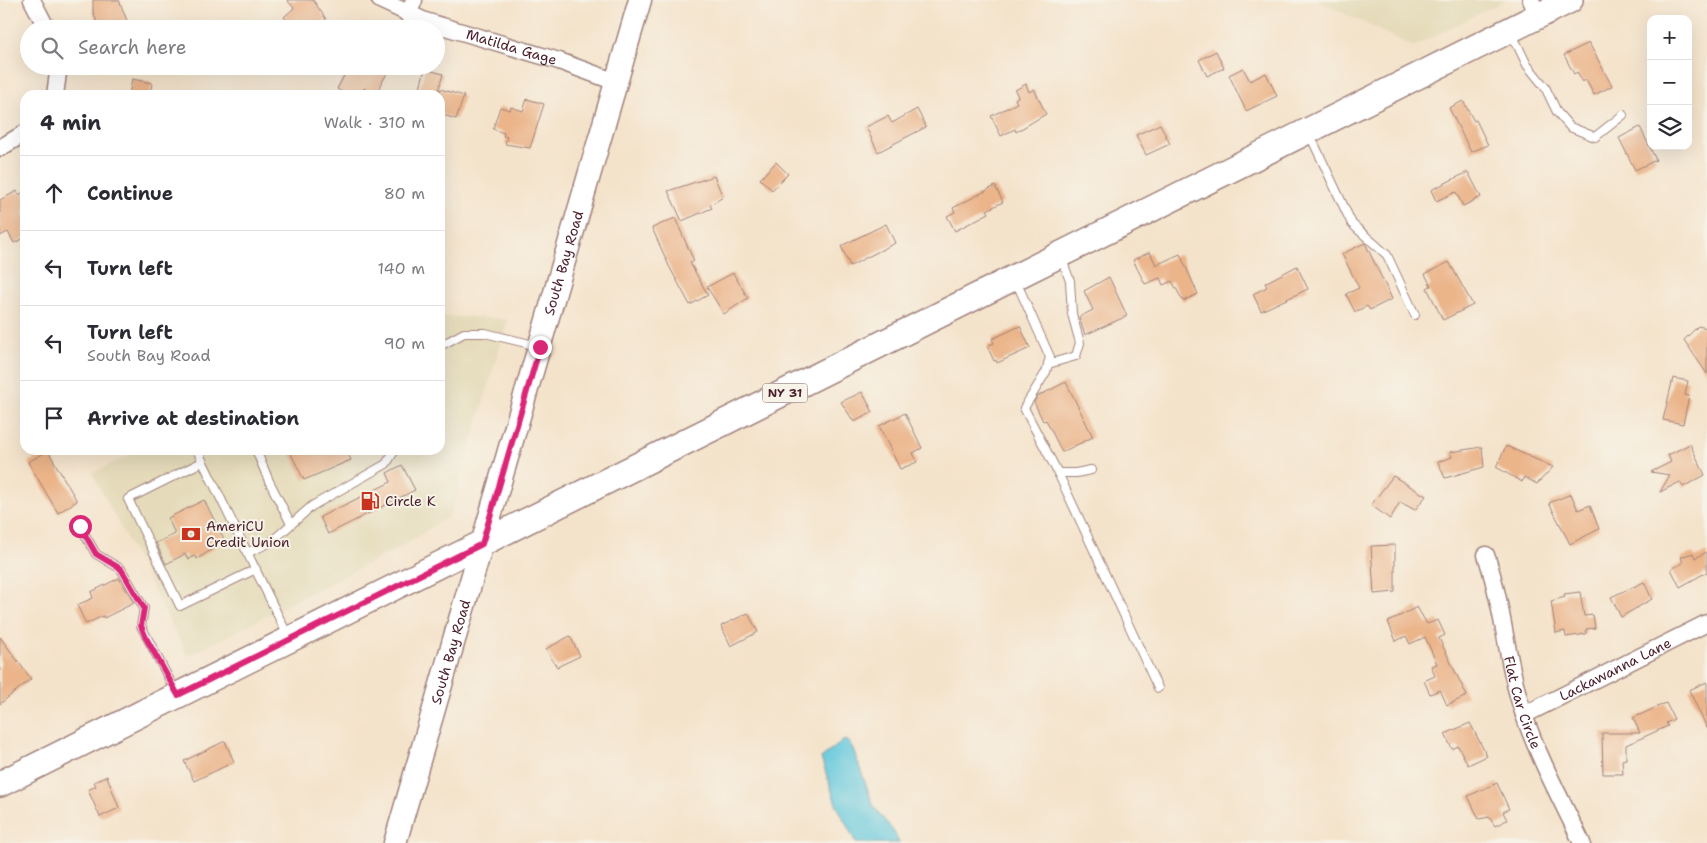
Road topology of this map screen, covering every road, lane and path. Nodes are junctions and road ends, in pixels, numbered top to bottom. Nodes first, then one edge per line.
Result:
1 (32, 0) edge
2 (380, 0) edge
3 (640, 0) edge
4 (1570, 0) edge
5 (411, 8) edge
6 (1534, 8) edge
7 (42, 20) edge
8 (445, 20) edge
9 (445, 20) edge
10 (1510, 30) junction
11 (58, 75) edge
12 (616, 82) junction
13 (56, 90) edge
14 (1623, 115) dead end
15 (1308, 131) junction
16 (20, 136) edge
17 (0, 148) edge
18 (1060, 255) junction
19 (1015, 278) junction
20 (1415, 315) dead end
21 (445, 344) edge
22 (540, 347) junction
23 (1048, 364) junction
24 (198, 455) edge
25 (258, 455) edge
26 (392, 455) edge
27 (202, 462) junction
28 (1091, 470) dead end
29 (1058, 473) junction
30 (291, 524) junction
31 (80, 526) dead end
32 (482, 544) junction
33 (247, 553) junction
34 (1486, 556) dead end
35 (256, 570) junction
36 (1707, 623) edge
37 (290, 640) junction
38 (1158, 688) dead end
39 (178, 695) junction
40 (1524, 715) junction
41 (0, 784) edge
42 (395, 843) edge
43 (1582, 843) edge

1 - 7 street
2 - 5 street, Matilda Gage
3 - 12 street, South Bay Road
4 - 6 main road, NY 31
5 - 9 street, Matilda Gage
6 - 10 main road, NY 31
8 - 12 street, Matilda Gage
10 - 14 lane
10 - 15 main road, NY 31
11 - 13 street
12 - 22 street, South Bay Road
15 - 18 main road, NY 31
15 - 20 lane
16 - 17 street
18 - 19 main road, NY 31
18 - 23 lane
19 - 23 lane
19 - 32 main road, NY 31
21 - 22 lane
22 - 32 street, South Bay Road
23 - 29 lane
24 - 27 lane
25 - 30 lane
26 - 30 lane
27 - 33 lane
27 - 35 lane
28 - 29 lane
29 - 38 lane
30 - 33 lane
31 - 39 lane
32 - 37 main road, NY 31
32 - 42 street, South Bay Road
33 - 35 lane
34 - 40 street, Flat Car Circle
35 - 37 lane
36 - 40 street, Lackawanna Lane
37 - 39 main road, NY 31
39 - 41 main road, NY 31
40 - 43 street, Flat Car Circle

